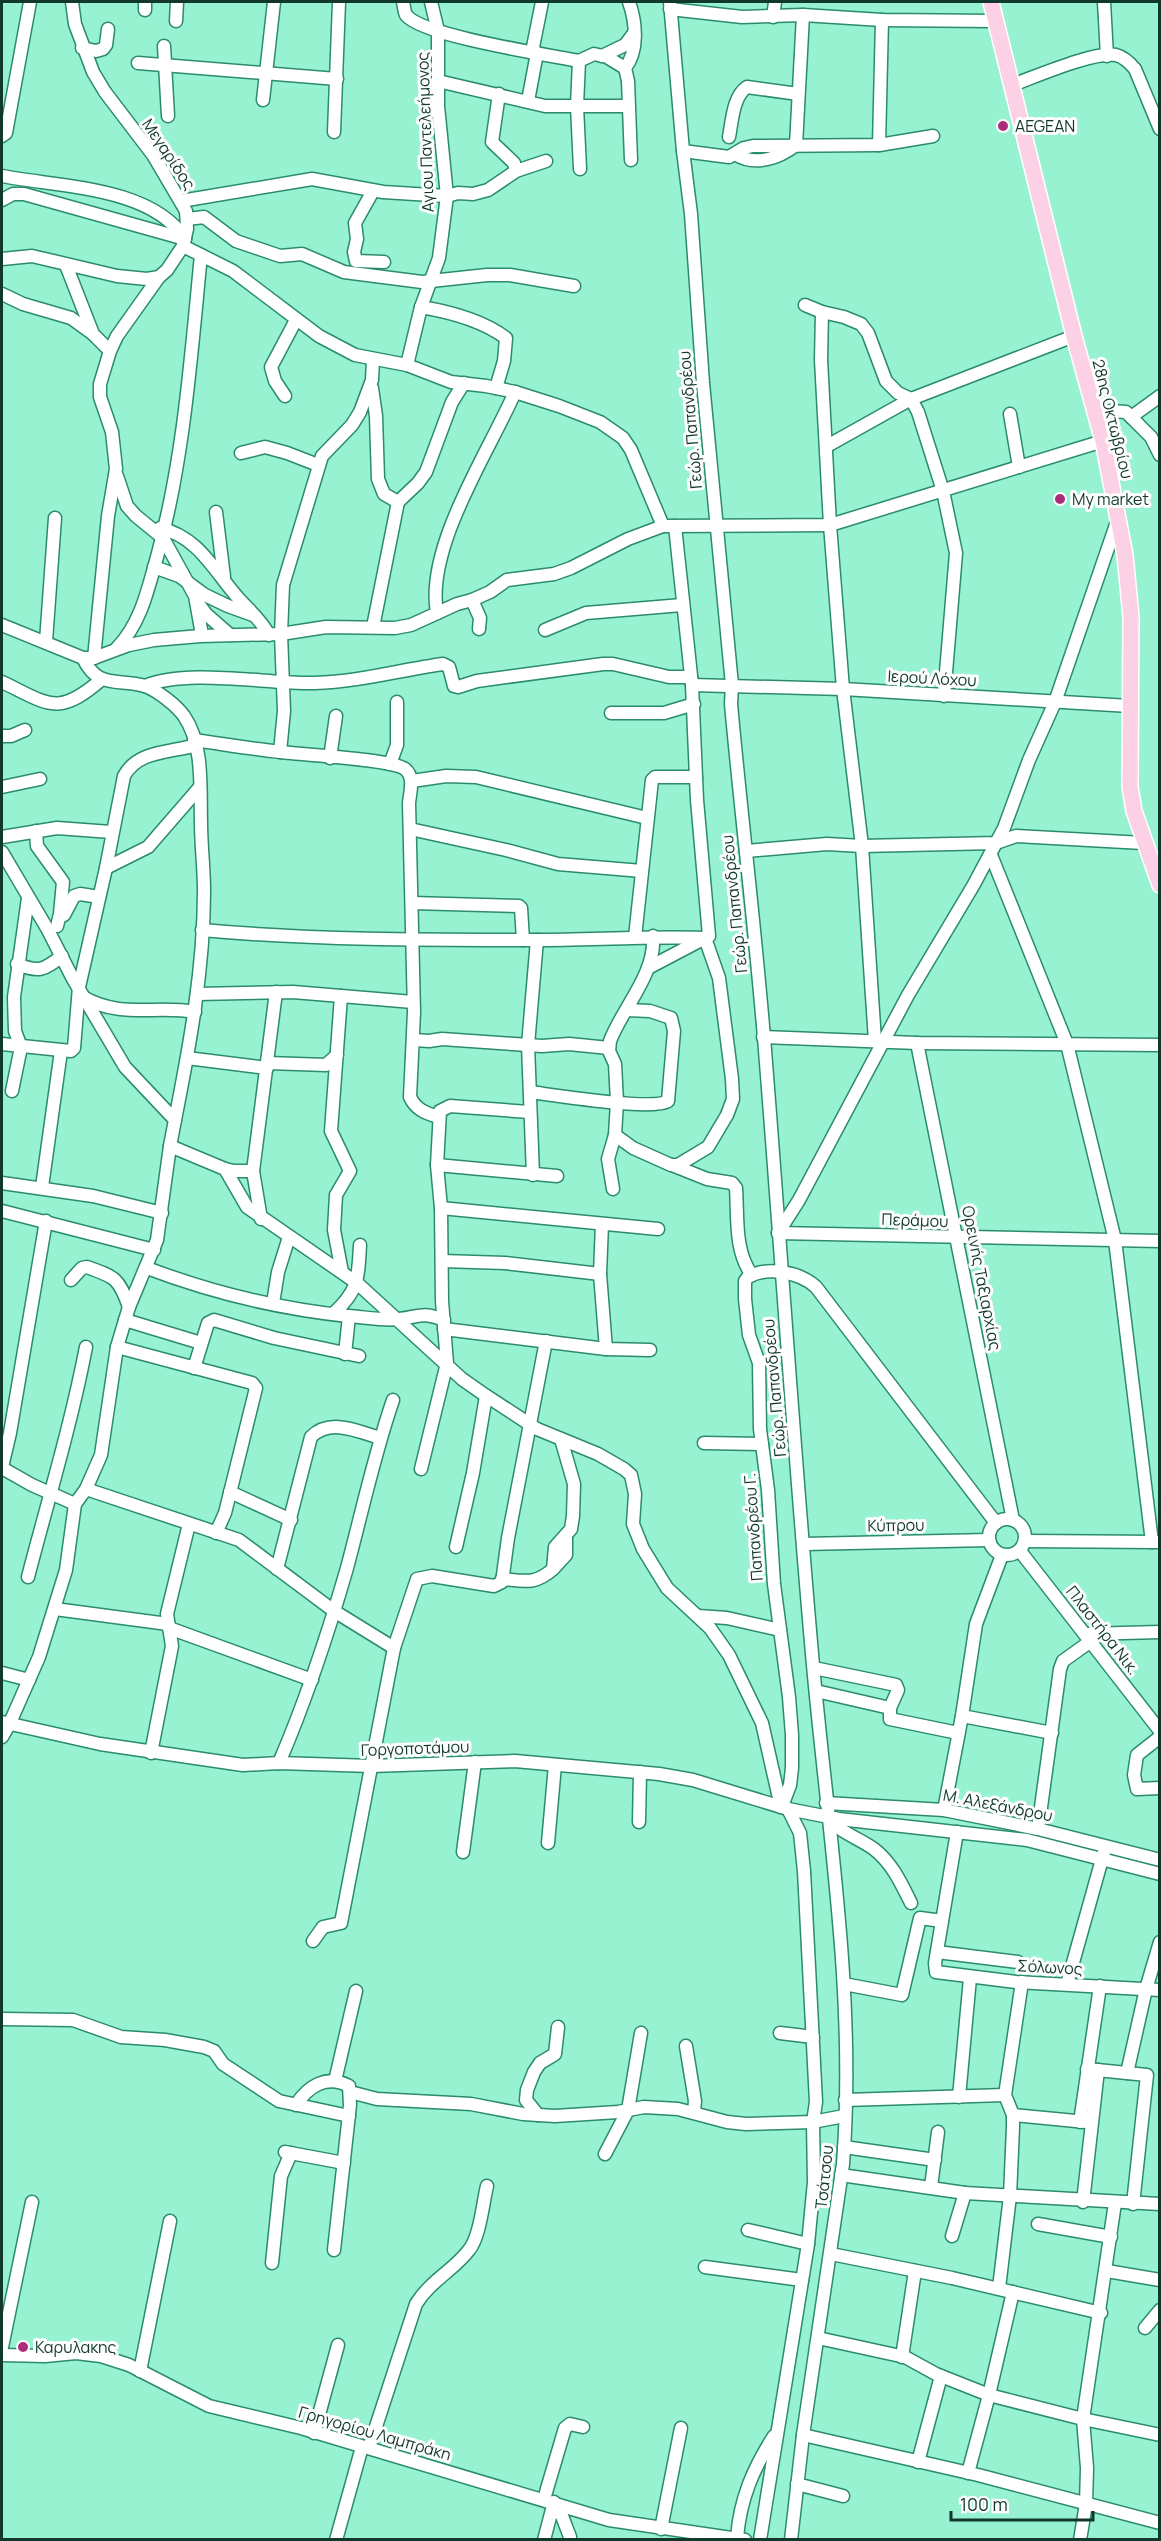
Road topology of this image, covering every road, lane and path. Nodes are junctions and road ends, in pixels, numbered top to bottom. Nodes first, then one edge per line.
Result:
1 (30, 2) edge
2 (72, 2) edge
3 (177, 2) edge
4 (274, 2) edge
5 (339, 2) edge
6 (403, 2) edge
7 (431, 2) edge
8 (542, 2) edge
9 (629, 2) edge
10 (991, 2) edge
11 (1104, 2) edge
12 (670, 5) edge
13 (772, 7) edge
14 (803, 15) junction
15 (882, 20) junction
16 (176, 21) dead end
17 (995, 21) junction
18 (108, 29) dead end
19 (438, 31) junction
20 (634, 33) junction
21 (164, 46) dead end
22 (82, 48) junction
23 (535, 53) junction
24 (602, 56) junction
25 (1107, 56) junction
26 (579, 61) junction
27 (138, 63) dead end
28 (166, 65) junction
29 (625, 69) junction
30 (265, 74) junction
31 (337, 79) junction
32 (438, 81) junction
33 (1012, 85) junction
34 (499, 94) junction
35 (798, 94) junction
36 (263, 100) dead end
37 (528, 101) junction
38 (577, 106) junction
39 (628, 106) junction
40 (168, 116) dead end
41 (1160, 129) edge
42 (334, 132) dead end
43 (2, 136) edge
44 (933, 136) dead end
45 (729, 137) dead end
46 (796, 145) junction
47 (879, 145) junction
48 (683, 151) junction
49 (631, 159) dead end
50 (546, 161) dead end
51 (580, 169) dead end
52 (516, 171) junction
53 (2, 176) edge
54 (373, 191) junction
55 (447, 196) junction
56 (2, 200) edge
57 (181, 201) junction
58 (188, 219) junction
59 (184, 242) junction
60 (201, 255) junction
61 (2, 259) edge
62 (384, 262) dead end
63 (66, 265) junction
64 (159, 277) junction
65 (430, 281) junction
66 (574, 286) dead end
67 (2, 294) edge
68 (805, 305) dead end
69 (421, 308) junction
70 (822, 312) junction
71 (296, 320) junction
72 (93, 334) junction
73 (1074, 336) junction
74 (110, 351) junction
75 (373, 360) junction
76 (388, 363) junction
77 (407, 365) junction
78 (372, 380) junction
79 (464, 383) junction
80 (496, 388) junction
81 (515, 393) junction
82 (285, 396) dead end
83 (1160, 396) edge
84 (911, 399) junction
85 (1010, 414) dead end
86 (1096, 416) junction
87 (1131, 417) junction
88 (1103, 441) junction
89 (827, 446) junction
90 (241, 453) dead end
91 (1160, 455) edge
92 (318, 465) junction
93 (1019, 467) junction
94 (116, 469) junction
95 (943, 490) junction
96 (398, 502) junction
97 (216, 512) dead end
98 (55, 518) dead end
99 (1118, 518) junction
100 (718, 525) junction
101 (830, 525) junction
102 (669, 526) junction
103 (165, 534) junction
104 (154, 567) junction
105 (224, 580) junction
106 (189, 585) junction
107 (472, 600) junction
108 (197, 603) junction
109 (682, 605) junction
110 (437, 613) junction
111 (257, 616) junction
112 (2, 625) edge
113 (373, 627) junction
114 (479, 629) dead end
115 (545, 630) dead end
116 (275, 634) junction
117 (202, 635) junction
118 (230, 635) junction
119 (46, 641) junction
120 (115, 650) junction
121 (88, 658) junction
122 (102, 679) junction
123 (692, 681) junction
124 (2, 682) edge
125 (283, 683) junction
126 (732, 685) junction
127 (145, 686) junction
128 (843, 689) junction
129 (944, 696) junction
130 (397, 702) dead end
131 (1055, 702) junction
132 (694, 704) junction
133 (1130, 706) junction
134 (611, 713) dead end
135 (336, 716) dead end
136 (25, 730) dead end
137 (2, 736) edge
138 (195, 742) junction
139 (280, 752) junction
140 (330, 758) junction
141 (390, 764) junction
142 (696, 777) junction
143 (40, 779) dead end
144 (412, 781) junction
145 (2, 786) edge
146 (200, 787) junction
147 (647, 818) junction
148 (410, 829) junction
149 (36, 831) junction
150 (111, 832) junction
151 (2, 837) edge
152 (1143, 843) junction
153 (862, 846) junction
154 (993, 849) junction
155 (746, 851) junction
156 (2, 852) edge
157 (106, 868) junction
158 (642, 871) junction
159 (1160, 885) edge
160 (99, 897) junction
161 (28, 898) junction
162 (412, 903) junction
163 (52, 928) junction
164 (202, 930) junction
165 (653, 936) junction
166 (635, 937) junction
167 (705, 938) junction
168 (413, 939) junction
169 (523, 940) junction
170 (537, 940) junction
171 (62, 956) junction
172 (17, 964) junction
173 (648, 968) junction
174 (81, 992) junction
175 (276, 992) junction
176 (197, 994) junction
177 (341, 996) junction
178 (413, 1002) junction
179 (627, 1010) junction
180 (195, 1012) junction
181 (764, 1037) junction
182 (414, 1040) junction
183 (880, 1041) junction
184 (917, 1042) junction
185 (2, 1044) edge
186 (1067, 1044) junction
187 (528, 1045) junction
188 (1160, 1045) edge
189 (21, 1047) junction
190 (609, 1048) junction
191 (61, 1051) junction
192 (337, 1054) junction
193 (187, 1058) junction
194 (267, 1065) junction
195 (9, 1092) edge
196 (530, 1092) junction
197 (617, 1102) junction
198 (529, 1112) junction
199 (438, 1117) junction
200 (175, 1120) junction
201 (615, 1135) junction
202 (170, 1146) junction
203 (437, 1165) junction
204 (671, 1165) junction
205 (225, 1169) junction
206 (253, 1171) junction
207 (533, 1175) junction
208 (557, 1176) dead end
209 (2, 1183) edge
210 (42, 1188) junction
211 (613, 1189) dead end
212 (441, 1208) junction
213 (2, 1210) edge
214 (162, 1213) junction
215 (261, 1219) junction
216 (46, 1221) junction
217 (602, 1224) junction
218 (658, 1229) dead end
219 (778, 1233) junction
220 (289, 1237) junction
221 (336, 1238) junction
222 (958, 1238) junction
223 (1115, 1240) junction
224 (1160, 1241) edge
225 (360, 1245) dead end
226 (154, 1250) junction
227 (359, 1259) junction
228 (442, 1261) junction
229 (342, 1272) junction
230 (780, 1272) junction
231 (144, 1274) junction
232 (600, 1274) junction
233 (752, 1275) junction
234 (71, 1280) dead end
235 (119, 1281) junction
236 (357, 1283) junction
237 (273, 1303) junction
238 (129, 1307) junction
239 (333, 1314) junction
240 (348, 1316) junction
241 (399, 1319) junction
242 (125, 1320) junction
243 (444, 1324) junction
244 (546, 1341) junction
245 (201, 1343) junction
246 (86, 1347) dead end
247 (117, 1347) junction
248 (606, 1349) junction
249 (650, 1350) dead end
250 (345, 1354) junction
251 (359, 1356) dead end
252 (447, 1363) junction
253 (194, 1368) junction
254 (486, 1396) junction
255 (393, 1400) dead end
256 (530, 1425) junction
257 (380, 1438) junction
258 (561, 1439) junction
259 (704, 1443) dead end
260 (762, 1444) junction
261 (2, 1467) edge
262 (421, 1469) dead end
263 (87, 1489) junction
264 (230, 1492) junction
265 (50, 1493) junction
266 (75, 1504) junction
267 (291, 1520) junction
268 (1013, 1520) junction
269 (996, 1523) junction
270 (189, 1524) junction
271 (216, 1533) junction
272 (989, 1540) junction
273 (1156, 1542) edge
274 (804, 1544) junction
275 (1023, 1546) junction
276 (456, 1547) dead end
277 (1002, 1555) junction
278 (277, 1569) junction
279 (28, 1577) dead end
280 (502, 1580) junction
281 (55, 1609) junction
282 (334, 1611) junction
283 (698, 1616) junction
284 (169, 1626) junction
285 (780, 1630) junction
286 (1160, 1632) edge
287 (1088, 1637) junction
288 (394, 1648) junction
289 (814, 1668) junction
290 (2, 1673) edge
291 (29, 1680) junction
292 (312, 1680) junction
293 (816, 1691) junction
294 (890, 1708) junction
295 (962, 1716) junction
296 (5, 1724) edge
297 (1160, 1731) edge
298 (958, 1733) junction
299 (1052, 1733) junction
300 (2, 1737) edge
301 (1160, 1737) edge
302 (151, 1753) junction
303 (475, 1762) junction
304 (279, 1763) junction
305 (555, 1765) junction
306 (371, 1766) junction
307 (640, 1772) junction
308 (1160, 1788) edge
309 (826, 1803) junction
310 (784, 1808) junction
311 (944, 1810) junction
312 (828, 1817) junction
313 (639, 1822) dead end
314 (1038, 1829) junction
315 (957, 1832) junction
316 (548, 1843) dead end
317 (463, 1852) dead end
318 (1104, 1852) junction
319 (1160, 1860) edge
320 (1160, 1874) edge
321 (911, 1903) dead end
322 (942, 1921) junction
323 (314, 1941) dead end
324 (1160, 1942) edge
325 (937, 1952) junction
326 (970, 1978) junction
327 (1019, 1982) junction
328 (844, 1984) junction
329 (1067, 1984) junction
330 (1100, 1986) junction
331 (1146, 1989) junction
332 (1160, 1990) edge
333 (356, 1991) dead end
334 (2, 2019) edge
335 (558, 2027) dead end
336 (641, 2032) dead end
337 (780, 2033) dead end
338 (813, 2037) junction
339 (686, 2046) dead end
340 (1092, 2069) junction
341 (1127, 2073) junction
342 (335, 2081) junction
343 (350, 2092) junction
344 (1005, 2095) junction
345 (959, 2097) junction
346 (845, 2100) junction
347 (296, 2105) junction
348 (628, 2110) junction
349 (694, 2112) junction
350 (538, 2115) junction
351 (844, 2115) junction
352 (1013, 2115) junction
353 (349, 2116) junction
354 (813, 2122) junction
355 (1086, 2122) junction
356 (938, 2132) dead end
357 (844, 2147) junction
358 (605, 2154) dead end
359 (935, 2160) junction
360 (344, 2163) junction
361 (841, 2175) junction
362 (487, 2186) dead end
363 (931, 2187) junction
364 (965, 2193) junction
365 (1010, 2196) junction
366 (32, 2202) dead end
367 (1083, 2202) junction
368 (1116, 2203) junction
369 (1133, 2204) junction
370 (1160, 2204) edge
371 (170, 2221) dead end
372 (1038, 2224) dead end
373 (748, 2230) dead end
374 (952, 2236) dead end
375 (1111, 2237) junction
376 (808, 2244) junction
377 (334, 2250) dead end
378 (831, 2254) junction
379 (272, 2263) dead end
380 (705, 2267) dead end
381 (915, 2271) junction
382 (1107, 2271) junction
383 (802, 2280) junction
384 (1160, 2280) edge
385 (999, 2288) junction
386 (1013, 2292) junction
387 (1160, 2310) edge
388 (1101, 2313) junction
389 (1145, 2328) dead end
390 (818, 2338) junction
391 (338, 2345) dead end
392 (2, 2347) edge
393 (2, 2355) edge
394 (902, 2357) junction
395 (141, 2371) junction
396 (941, 2376) junction
397 (989, 2395) junction
398 (1083, 2419) junction
399 (583, 2427) dead end
400 (681, 2428) dead end
401 (777, 2431) junction
402 (314, 2433) junction
403 (803, 2435) junction
404 (1160, 2435) edge
405 (365, 2447) junction
406 (918, 2462) junction
407 (968, 2473) junction
408 (797, 2484) junction
409 (843, 2496) dead end
410 (550, 2502) junction
411 (1086, 2504) junction
412 (1160, 2523) edge
413 (661, 2529) junction
414 (570, 2537) dead end
415 (741, 2539) edge
416 (336, 2540) edge
417 (544, 2540) edge
418 (760, 2540) edge
419 (791, 2540) edge
420 (1080, 2540) edge

1 - 43 street
2 - 22 street, Μεγαρίδος
3 - 16 street
4 - 30 street
5 - 31 street
6 - 19 street
7 - 19 street, Αγιου Παντελεήμονος
8 - 23 street
9 - 20 street
10 - 17 main road, 28ης Οκτωβρίου
11 - 25 street
12 - 13 street
12 - 48 street, Γεώρ. Παπανδρέου
13 - 14 street
14 - 15 street
14 - 35 street
15 - 17 street
15 - 47 street
17 - 33 main road, 28ης Οκτωβρίου
18 - 22 street
19 - 23 street
19 - 32 street, Αγιου Παντελεήμονος
20 - 24 street
20 - 29 street
21 - 28 street
22 - 57 street, Μεγαρίδος
23 - 26 street
23 - 37 street
24 - 26 street
24 - 29 street
25 - 33 street
25 - 41 street
26 - 38 street
27 - 28 street
28 - 30 street
28 - 40 street
29 - 39 street
30 - 31 street
30 - 36 street
31 - 42 street
32 - 34 street
32 - 55 street, Αγιου Παντελεήμονος
33 - 73 main road, 28ης Οκτωβρίου
34 - 37 street
34 - 52 street
35 - 45 street
35 - 46 street
37 - 38 street
38 - 39 street
38 - 51 street
39 - 49 street
44 - 47 street
46 - 47 street
46 - 48 street
48 - 100 street, Γεώρ. Παπανδρέου
50 - 52 street
52 - 55 street
53 - 59 street
54 - 55 street
54 - 57 street
54 - 62 street
55 - 65 street, Αγιου Παντελεήμονος
56 - 59 street
57 - 58 street, Μεγαρίδος
58 - 59 street, Μεγαρίδος
58 - 65 street
59 - 60 street
59 - 64 street, Μεγαρίδος
60 - 71 street
60 - 103 street
61 - 63 street
63 - 64 street
63 - 72 street
64 - 74 street, Μεγαρίδος
65 - 66 street
65 - 69 street, Αγιου Παντελεήμονος
67 - 72 street
68 - 70 street
69 - 77 street, Αγιου Παντελεήμονος
69 - 80 street
70 - 84 street
70 - 89 street
71 - 75 street
71 - 82 street
72 - 74 street
73 - 84 street
73 - 86 main road, 28ης Οκτωβρίου
74 - 94 street, Μεγαρίδος
75 - 76 street
75 - 78 street
76 - 77 street
76 - 78 street
77 - 79 street
78 - 92 street
78 - 96 street
79 - 80 street
79 - 96 street
80 - 81 street
81 - 102 street
81 - 110 street
83 - 87 street
84 - 89 street
84 - 95 street
85 - 93 street
86 - 87 street
86 - 88 main road, 28ης Οκτωβρίου
87 - 91 street
88 - 93 street
88 - 99 main road, 28ης Οκτωβρίου
89 - 101 street
90 - 92 street
92 - 116 street
93 - 95 street
94 - 103 street
94 - 121 street
95 - 101 street
95 - 129 street
96 - 113 street
97 - 105 street
98 - 119 street
99 - 131 street
99 - 133 main road, 28ης Οκτωβρίου
100 - 101 street
100 - 102 street
100 - 126 street, Γεώρ. Παπανδρέου
101 - 128 street
102 - 107 street
102 - 109 street
103 - 104 street
103 - 105 street
103 - 106 street
104 - 106 street
104 - 120 street
105 - 111 street
106 - 108 street
106 - 111 street
107 - 110 street
107 - 114 street
108 - 117 street
108 - 118 street
109 - 115 street
109 - 123 street
110 - 113 street
111 - 116 street
112 - 119 street
113 - 116 street
116 - 118 street
116 - 125 street
117 - 118 street
117 - 120 street
119 - 121 street
120 - 121 street
121 - 122 street
122 - 124 street
122 - 127 street
123 - 125 street, Ιερού Λόχου
123 - 126 street, Ιερού Λόχου
123 - 132 street
125 - 127 street
125 - 139 street
126 - 128 street, Ιερού Λόχου
126 - 155 street, Γεώρ. Παπανδρέου
127 - 138 street
128 - 129 street, Ιερού Λόχου
128 - 153 street
129 - 131 street, Ιερού Λόχου
130 - 141 street
131 - 133 street, Ιερού Λόχου
131 - 154 street
132 - 134 street
132 - 142 street
133 - 152 main road, 28ης Οκτωβρίου
135 - 140 street
136 - 137 street
138 - 139 street
138 - 146 street
138 - 150 street
139 - 140 street
140 - 141 street
141 - 144 street
142 - 147 street
142 - 167 street
143 - 145 street
144 - 147 street
144 - 148 street
146 - 157 street
146 - 164 street
147 - 158 street
148 - 158 street
148 - 162 street
149 - 150 street
149 - 151 street
149 - 163 street
150 - 157 street
152 - 154 street
152 - 159 main road, 28ης Οκτωβρίου
153 - 154 street
153 - 155 street
153 - 183 street
154 - 183 street
154 - 186 street
155 - 181 street, Γεώρ. Παπανδρέου
156 - 161 street
157 - 160 street
158 - 166 street
160 - 163 street
160 - 174 street
161 - 163 street
161 - 172 street
162 - 168 street
162 - 169 street
163 - 171 street
164 - 168 street
164 - 176 street
165 - 166 street
165 - 167 street
165 - 173 street
166 - 170 street
167 - 173 street
167 - 204 street
168 - 169 street
168 - 178 street
169 - 170 street
170 - 187 street
171 - 172 street
171 - 174 street
172 - 189 street
173 - 179 street
174 - 180 street
174 - 191 street
174 - 200 street
175 - 176 street
175 - 177 street
175 - 194 street
176 - 180 street
177 - 178 street
177 - 192 street
178 - 182 street
179 - 190 street
179 - 197 street
180 - 193 street
181 - 183 street
181 - 219 street, Γεώρ. Παπανδρέου
182 - 187 street
182 - 199 street
183 - 184 street
183 - 219 street
184 - 186 street
184 - 222 street, Ορεινής Ταξιαρχίας
185 - 189 street
186 - 188 street
186 - 223 street
187 - 190 street
187 - 196 street
189 - 191 street
189 - 195 street
190 - 197 street
191 - 210 street
192 - 194 street
192 - 221 street
193 - 194 street
193 - 200 street
194 - 206 street
196 - 197 street
196 - 198 street
197 - 201 street
198 - 199 street
198 - 207 street
199 - 203 street
200 - 202 street
201 - 204 street
201 - 211 street
202 - 205 street
202 - 214 street
203 - 207 street
203 - 212 street
204 - 233 street
205 - 206 street
205 - 215 street
206 - 215 street
207 - 208 street
209 - 210 street
210 - 214 street
212 - 217 street
212 - 228 street
213 - 216 street
214 - 226 street
215 - 220 street
216 - 226 street
216 - 261 street
217 - 218 street
217 - 232 street
219 - 222 street, Περάμου
219 - 230 street, Γεώρ. Παπανδρέου
220 - 229 street
220 - 237 street
221 - 227 street
221 - 229 street
222 - 223 street, Περάμου
222 - 268 street, Ορεινής Ταξιαρχίας
223 - 224 street, Περάμου
223 - 273 street
225 - 227 street
226 - 231 street
227 - 236 street
228 - 232 street
228 - 243 street
229 - 236 street
230 - 233 street
230 - 269 street
230 - 274 street, Γεώρ. Παπανδρέου
231 - 235 street
231 - 237 street
231 - 238 street
232 - 248 street
233 - 260 street, Παπανδρέου Γ.
234 - 235 street
235 - 238 street
236 - 239 street
236 - 241 street
237 - 239 street
238 - 242 street
239 - 240 street
240 - 241 street
240 - 250 street
241 - 243 street
241 - 252 street
242 - 245 street
242 - 247 street
243 - 244 street
243 - 252 street
244 - 248 street
244 - 256 street
245 - 250 street
245 - 253 street
246 - 265 street
247 - 253 street
247 - 263 street
248 - 249 street
250 - 251 street
252 - 254 street
252 - 262 street
253 - 264 street
254 - 256 street
254 - 276 street
255 - 257 street
256 - 258 street
256 - 280 street
257 - 267 street
257 - 282 street
258 - 280 street
258 - 283 street
259 - 260 street
260 - 285 street, Παπανδρέου Γ.
261 - 265 street
263 - 266 street
263 - 270 street
264 - 267 street
264 - 271 street
265 - 266 street
265 - 279 street
266 - 281 street
267 - 278 street
268 - 269 street
268 - 275 street
269 - 272 street
270 - 271 street
270 - 284 street
271 - 278 street
272 - 274 street, Κύπρου
272 - 277 street
273 - 275 street
274 - 289 street, Γεώρ. Παπανδρέου
275 - 277 street
275 - 287 street, Πλαστήρα Νικ.
277 - 295 street
278 - 282 street
280 - 288 street
281 - 284 street
281 - 291 street
282 - 288 street
282 - 292 street
283 - 285 street
283 - 310 street
284 - 292 street
284 - 302 street
285 - 310 street, Παπανδρέου Γ.
286 - 287 street
287 - 297 street, Πλαστήρα Νικ.
287 - 299 street
288 - 306 street
289 - 293 street, Γεώρ. Παπανδρέου
289 - 294 street
290 - 291 street
291 - 296 street
292 - 304 street
293 - 294 street
293 - 309 street, Γεώρ. Παπανδρέου
294 - 298 street
295 - 298 street
295 - 299 street
296 - 300 street
296 - 302 street, Γοργοποτάμου
298 - 311 street
299 - 314 street
301 - 308 street
302 - 304 street, Γοργοποτάμου
303 - 305 street, Γοργοποτάμου
303 - 306 street, Γοργοποτάμου
303 - 317 street
304 - 306 street, Γοργοποτάμου
305 - 307 street, Γοργοποτάμου
305 - 316 street
306 - 323 street
307 - 310 street, Γοργοποτάμου
307 - 313 street
309 - 311 street, Μ. Αλεξάνδρου
309 - 312 street, Γεώρ. Παπανδρέου
310 - 312 street, Γοργοποτάμου
310 - 338 street
311 - 314 street, Μ. Αλεξάνδρου
312 - 315 street, Μ. Αλεξάνδρου
312 - 321 street
312 - 328 street, Τσάτσου
314 - 318 street, Μ. Αλεξάνδρου
315 - 318 street, Μ. Αλεξάνδρου
315 - 322 street
318 - 319 street, Μ. Αλεξάνδρου
318 - 320 street, Μ. Αλεξάνδρου
318 - 329 street
322 - 325 street
322 - 328 street
324 - 331 street
325 - 326 street, Σόλωνος
325 - 327 street
326 - 327 street, Σόλωνος
326 - 345 street
327 - 329 street, Σόλωνος
327 - 344 street
328 - 346 street, Τσάτσου
329 - 330 street, Σόλωνος
330 - 331 street, Σόλωνος
330 - 340 street
331 - 332 street, Σόλωνος
331 - 341 street
333 - 342 street
334 - 347 street
335 - 350 street
336 - 348 street
337 - 338 street
338 - 354 street
339 - 349 street
340 - 341 street
340 - 355 street
341 - 369 street
342 - 343 street
342 - 347 street
343 - 350 street
343 - 353 street
344 - 345 street
344 - 352 street
345 - 346 street
346 - 351 street, Τσάτσου
347 - 353 street
348 - 349 street
348 - 350 street
348 - 358 street
349 - 354 street
351 - 354 street
351 - 357 street, Τσάτσου
352 - 355 street
352 - 365 street
353 - 360 street
354 - 376 street
355 - 367 street
356 - 359 street
357 - 359 street
357 - 361 street, Τσάτσου
359 - 363 street
360 - 377 street
360 - 379 street
361 - 363 street
361 - 378 street, Τσάτσου
362 - 405 street
363 - 364 street
364 - 365 street
364 - 374 street
365 - 367 street
365 - 385 street
366 - 392 street
367 - 368 street
368 - 369 street
368 - 375 street
369 - 370 street
371 - 395 street
372 - 375 street
373 - 376 street
375 - 382 street
376 - 383 street
378 - 381 street
378 - 390 street, Τσάτσου
380 - 383 street
381 - 385 street
381 - 394 street
382 - 384 street
382 - 388 street
383 - 401 street
385 - 386 street
386 - 388 street
386 - 397 street
387 - 389 street
388 - 398 street
390 - 394 street
390 - 403 street, Τσάτσου
391 - 402 street
393 - 395 street, Γρηγορίου Λαμπράκη
394 - 396 street
395 - 402 street, Γρηγορίου Λαμπράκη
396 - 397 street
396 - 406 street
397 - 398 street
397 - 407 street
398 - 404 street
398 - 411 street
399 - 410 street
400 - 413 street
401 - 415 street
401 - 418 street
402 - 405 street, Γρηγορίου Λαμπράκη
403 - 406 street
403 - 408 street, Τσάτσου
405 - 410 street, Γρηγορίου Λαμπράκη
405 - 416 street
406 - 407 street
407 - 411 street
408 - 409 street
408 - 419 street, Τσάτσου
410 - 413 street, Γρηγορίου Λαμπράκη
410 - 414 street
410 - 417 street
411 - 412 street
411 - 420 street
413 - 415 street, Γρηγορίου Λαμπράκη

